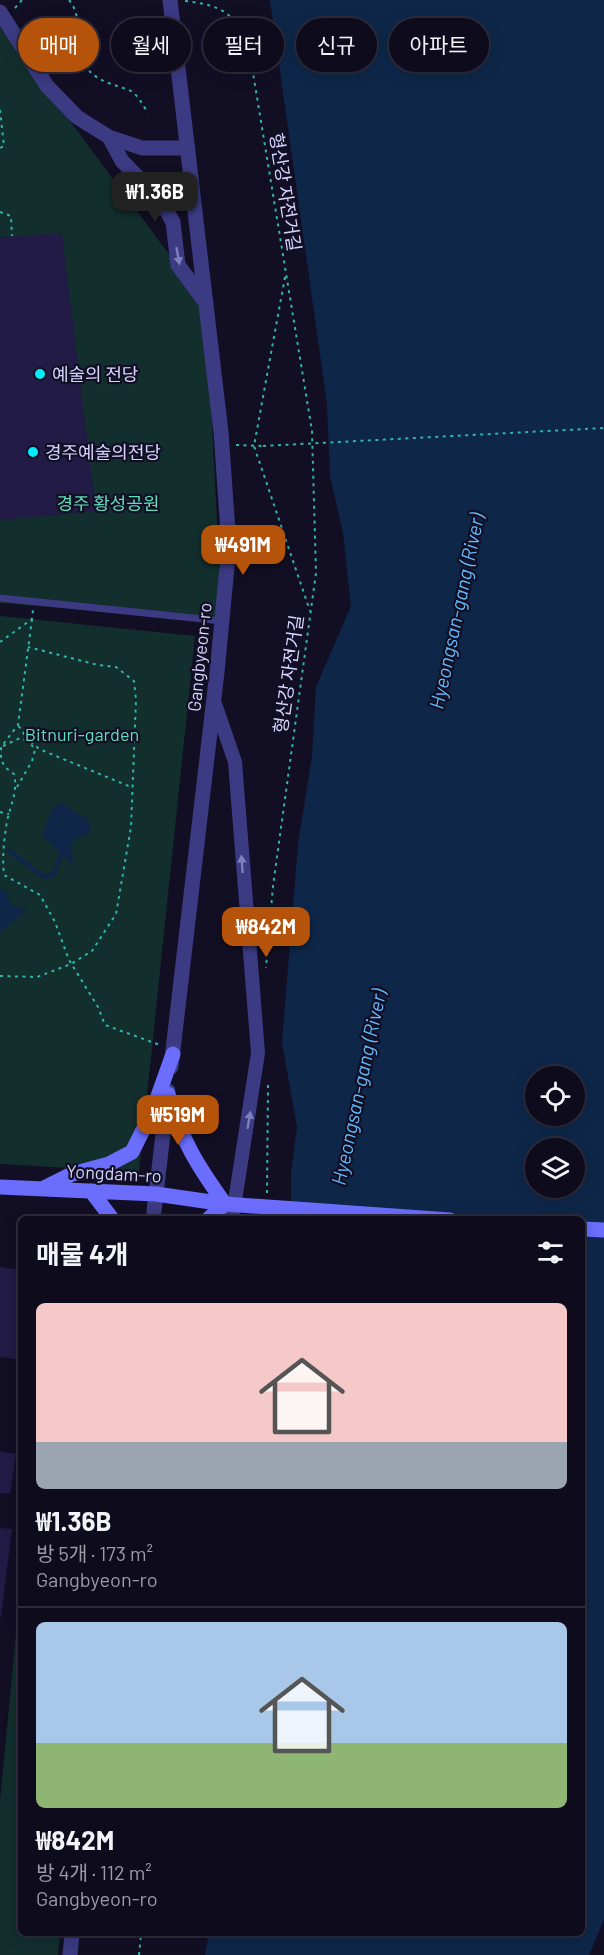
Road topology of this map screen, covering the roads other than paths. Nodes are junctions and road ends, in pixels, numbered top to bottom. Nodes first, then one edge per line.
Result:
1 (170, 0) edge
2 (7, 10) edge
3 (109, 137) junction
4 (188, 148) junction
5 (206, 304) junction
6 (0, 598) edge
7 (222, 621) junction
8 (214, 700) junction
9 (173, 1051) junction
10 (168, 1095) junction
11 (0, 1187) edge
12 (41, 1189) junction
13 (91, 1191) junction
14 (156, 1194) junction
15 (225, 1204) junction
16 (110, 1216) edge
17 (153, 1216) edge
18 (212, 1216) edge
19 (233, 1216) edge
20 (394, 1216) edge
21 (585, 1229) edge
22 (604, 1230) edge
23 (72, 1936) edge
24 (70, 1955) edge

1 - 4 street, Gangbyeon-ro
2 - 3 street
3 - 4 street
3 -> 5 street
4 - 5 street, Gangbyeon-ro
5 - 7 street, Gangbyeon-ro
6 - 7 lane
7 - 8 street, Gangbyeon-ro
8 - 9 street, Gangbyeon-ro
19 -> 8 street
9 - 10 street, Gangbyeon-ro
9 - 12 main road
10 - 14 street, Gangbyeon-ro
10 - 15 main road
11 - 12 main road, Yongdam-ro
12 - 13 main road, Yongdam-ro
13 - 14 main road, Yongdam-ro
13 - 16 main road
14 - 15 main road, Yongdam-ro
14 - 17 street, Gangbyeon-ro
15 - 18 main road
15 - 20 main road, Yongdam-ro, bridge
21 - 22 main road
23 - 24 street

